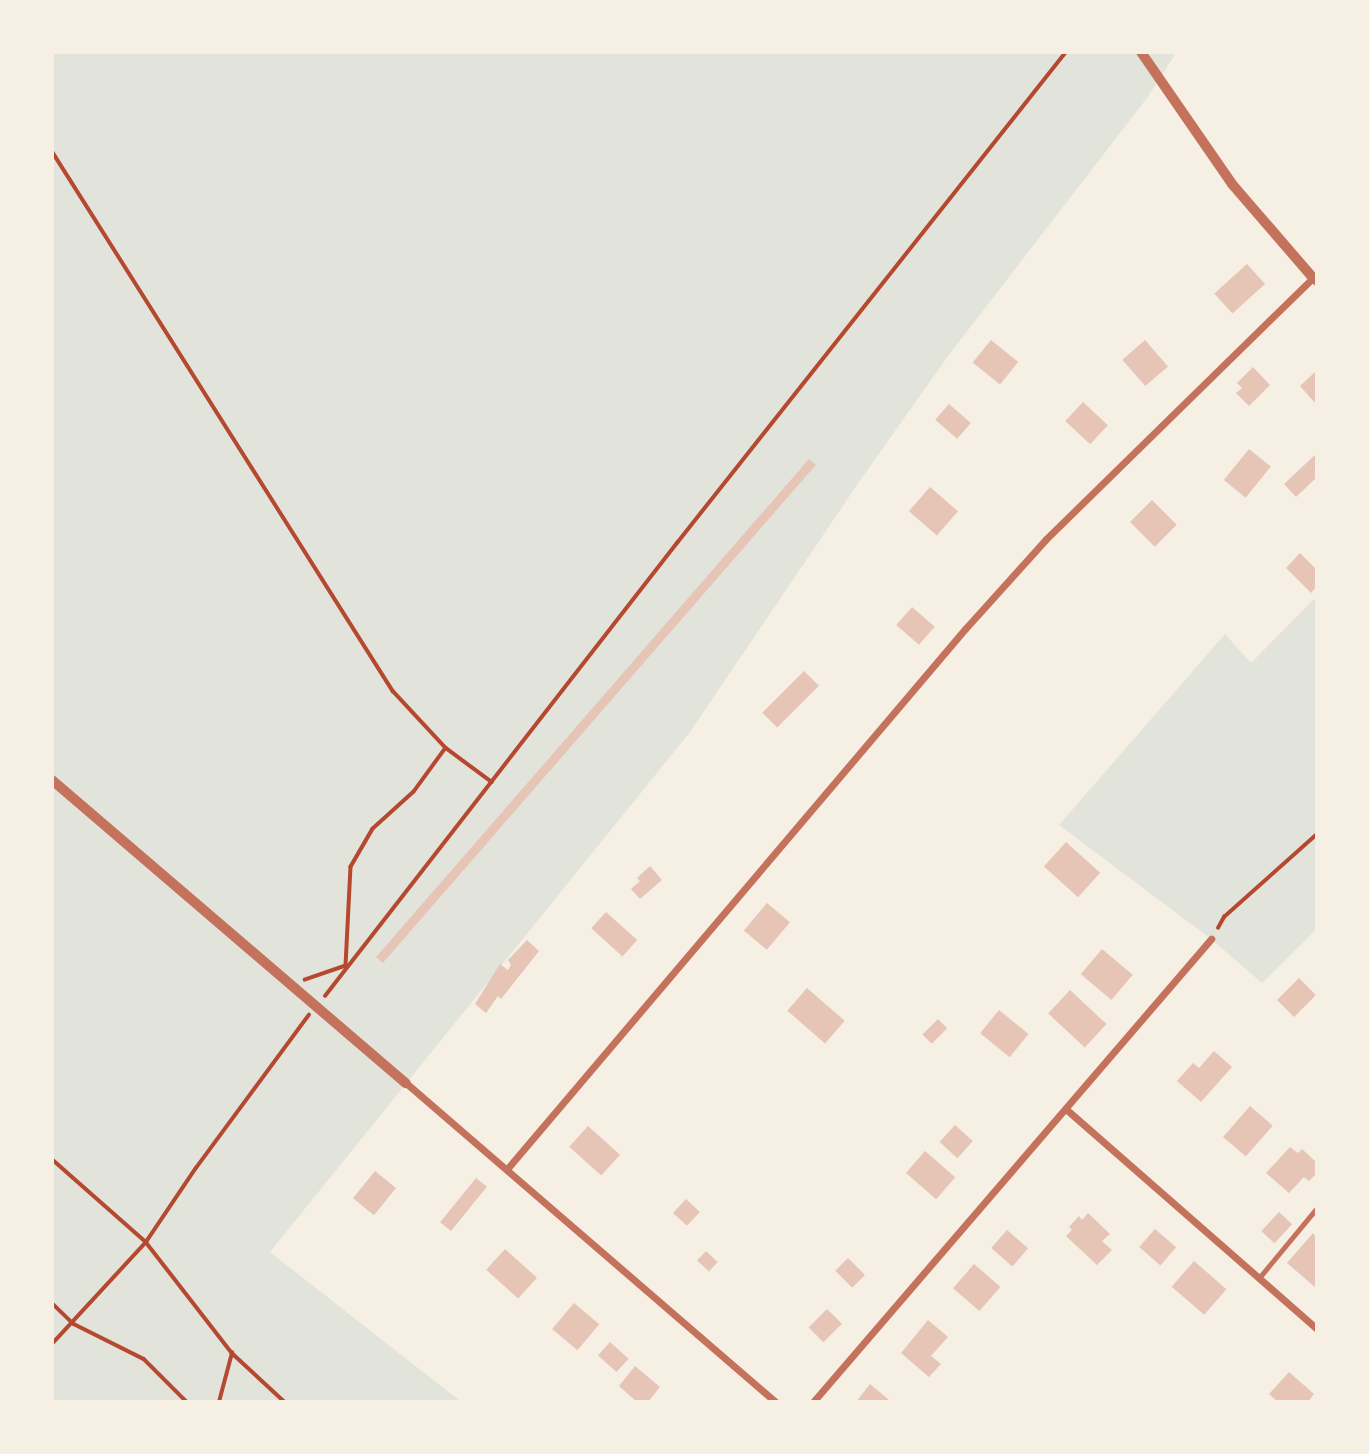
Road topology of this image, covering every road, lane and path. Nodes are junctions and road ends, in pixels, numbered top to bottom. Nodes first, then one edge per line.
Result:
1 (1066, 52) edge
2 (1140, 52) edge
3 (52, 151) edge
4 (1315, 280) edge
5 (446, 748) junction
6 (52, 780) edge
7 (492, 782) junction
8 (1317, 835) edge
9 (1211, 939) joint
10 (346, 966) junction
11 (292, 985) junction
12 (317, 1006) junction
13 (406, 1083) joint
14 (1067, 1110) junction
15 (52, 1159) edge
16 (507, 1169) junction
17 (1317, 1209) edge
18 (146, 1242) junction
19 (1259, 1278) junction
20 (52, 1303) edge
21 (74, 1324) junction
22 (1317, 1328) edge
23 (52, 1344) edge
24 (232, 1353) junction
25 (187, 1402) edge
26 (219, 1402) edge
27 (285, 1402) edge
28 (776, 1402) edge
29 (813, 1402) edge

1 - 7 path
2 - 4 street
3 - 5 path
4 - 16 street
5 - 7 path
5 - 10 path
6 - 11 street
7 - 10 path
8 - 9 path
9 - 14 street
10 - 11 path
10 - 12 path
11 - 12 street
12 - 13 street
12 - 18 path
13 - 16 street
14 - 19 street
14 - 29 street
15 - 18 path
16 - 28 street
17 - 19 lane
18 - 21 path
18 - 24 path
19 - 22 street
20 - 21 path
21 - 23 path
21 - 25 path
24 - 26 path
24 - 27 path

